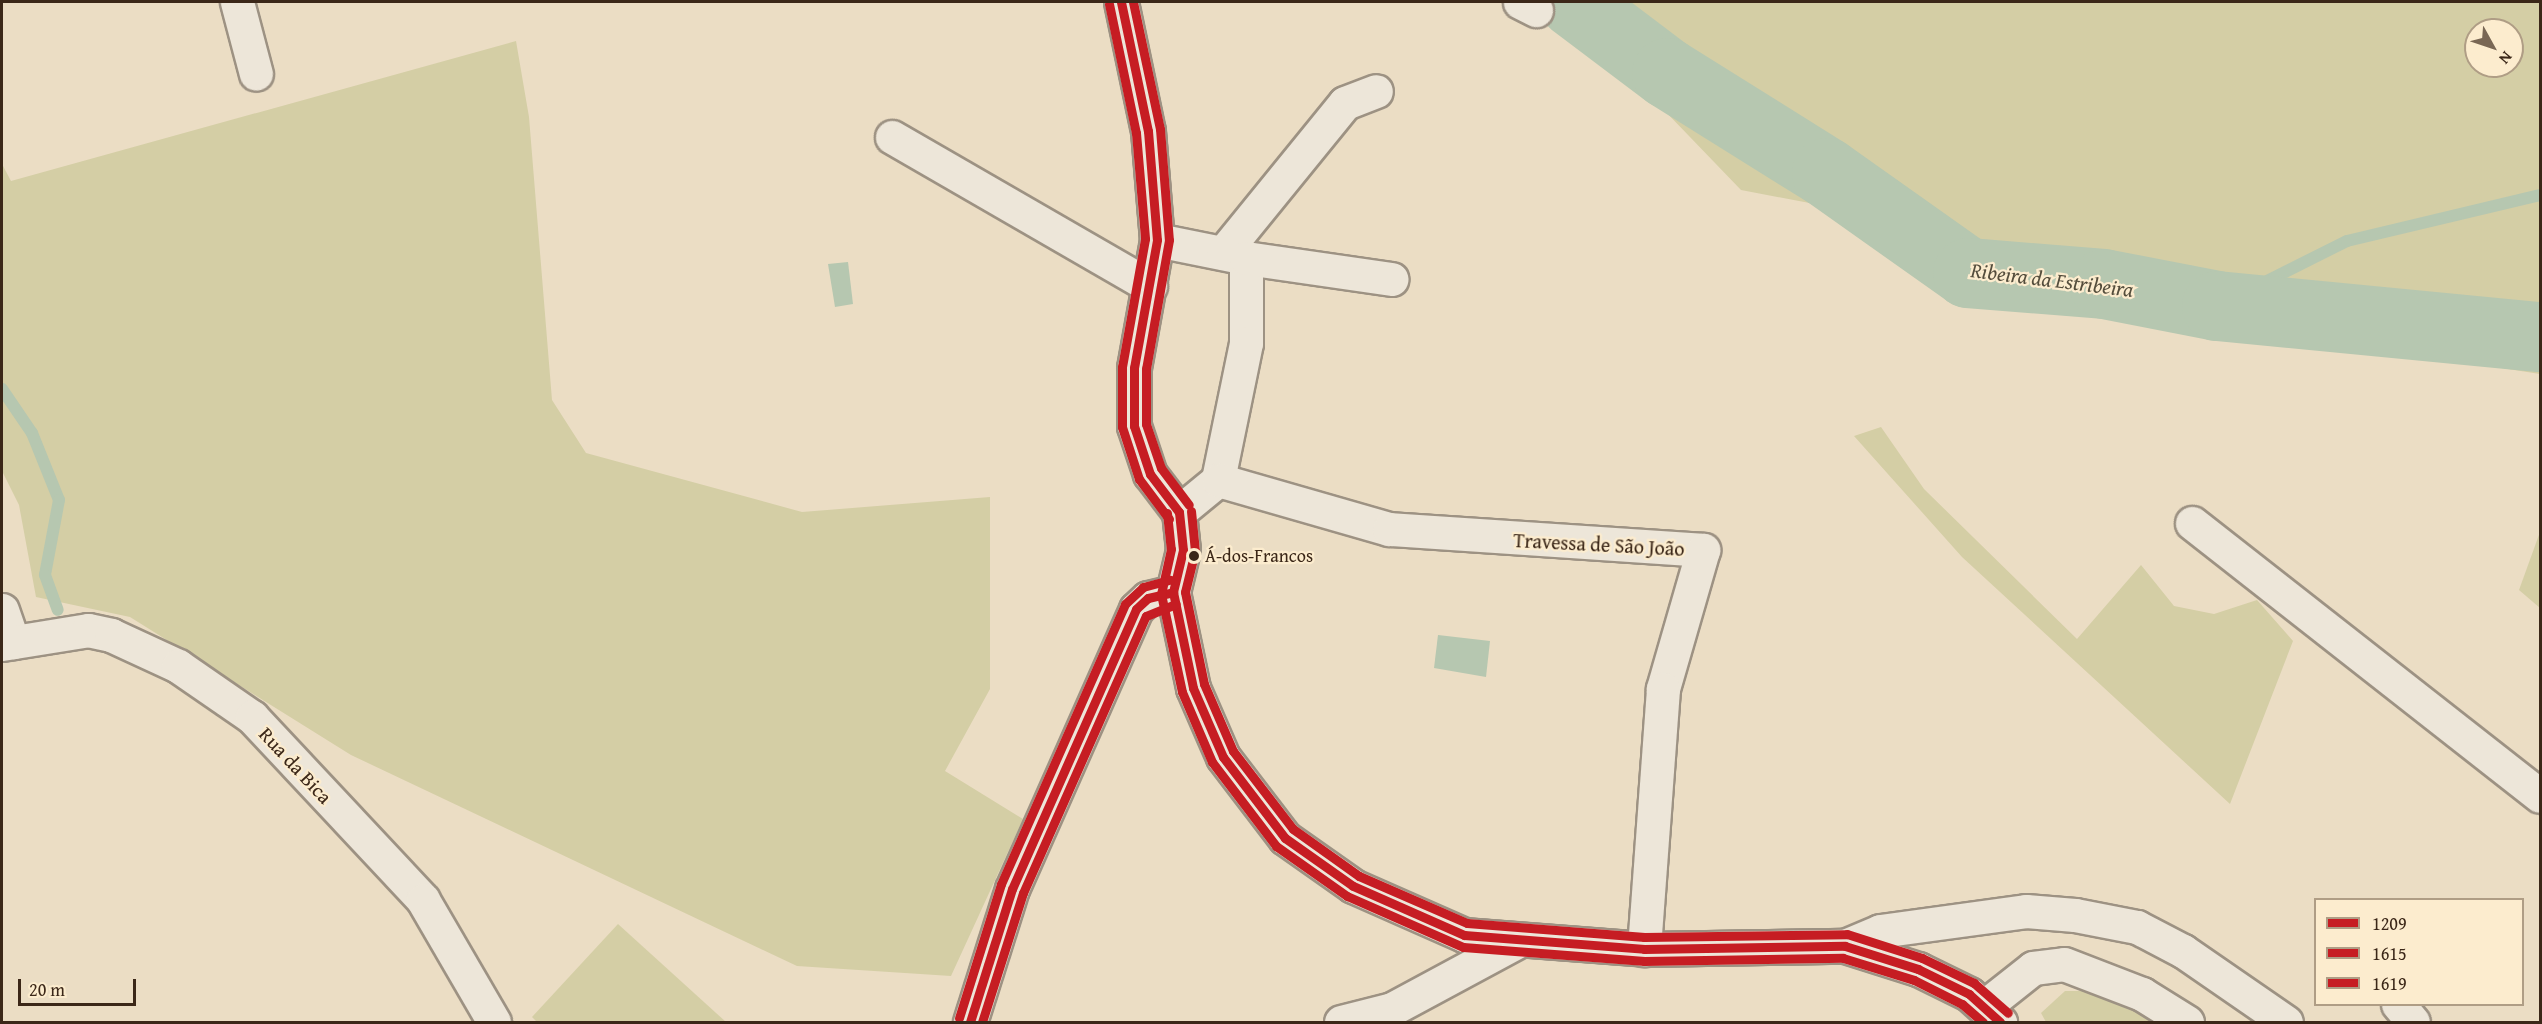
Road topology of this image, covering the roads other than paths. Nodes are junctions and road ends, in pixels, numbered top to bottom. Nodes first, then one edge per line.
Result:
1 (237, 2) edge
2 (1121, 2) edge
3 (256, 74) dead end
4 (1376, 90) dead end
5 (892, 137) dead end
6 (1157, 240) junction
7 (1234, 255) junction
8 (1391, 279) dead end
9 (1150, 286) junction
10 (1218, 480) junction
11 (1179, 512) junction
12 (2192, 523) dead end
13 (1173, 592) junction
14 (2, 610) edge
15 (7, 643) edge
16 (2541, 796) edge
17 (1520, 940) junction
18 (1845, 946) junction
19 (1644, 949) junction
20 (2399, 1006) edge
21 (1992, 1014) edge
22 (491, 1022) edge
23 (970, 1023) edge
24 (1341, 1023) edge
25 (2187, 1023) edge
26 (2286, 1023) edge
27 (2413, 1023) edge

1 - 3 street
2 - 6 street
4 - 7 street
5 - 9 street
6 - 7 street
6 - 9 street
7 - 8 street
7 - 10 street
9 - 11 street
10 - 11 street
10 - 19 street, Travessa de São João
11 - 13 street
12 - 16 street
13 - 17 street
13 - 23 street
14 - 15 street
15 - 22 street, Rua da Bica
17 - 19 street
17 - 24 street
18 - 19 street
18 - 21 street
18 - 26 street
20 - 27 street
21 - 25 street

